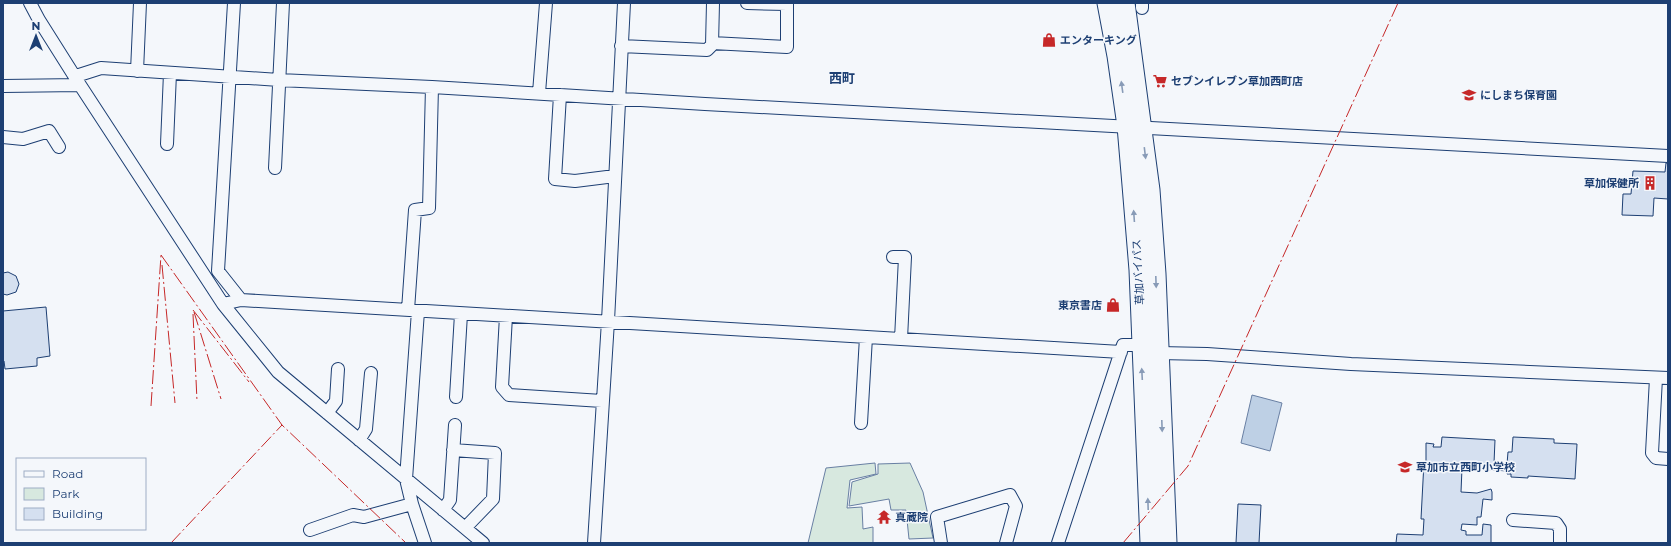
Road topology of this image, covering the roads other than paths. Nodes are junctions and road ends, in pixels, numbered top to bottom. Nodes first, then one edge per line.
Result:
1 (30, 3) edge
2 (140, 3) edge
3 (234, 3) edge
4 (283, 3) edge
5 (546, 3) edge
6 (624, 3) edge
7 (713, 3) edge
8 (747, 3) edge
9 (1107, 3) edge
10 (1136, 5) edge
11 (712, 43) junction
12 (621, 46) junction
13 (137, 71) junction
14 (170, 73) junction
15 (229, 76) junction
16 (279, 80) junction
17 (78, 81) junction
18 (3, 86) edge
19 (432, 87) junction
20 (539, 93) junction
21 (560, 95) junction
22 (620, 99) junction
23 (1135, 126) junction
24 (3, 137) edge
25 (167, 144) dead end
26 (59, 147) dead end
27 (1668, 156) edge
28 (275, 168) dead end
29 (615, 176) junction
30 (893, 257) dead end
31 (241, 300) junction
32 (223, 304) junction
33 (413, 311) junction
34 (461, 314) junction
35 (506, 316) junction
36 (608, 321) junction
37 (866, 337) junction
38 (901, 339) junction
39 (1141, 345) junction
40 (1121, 352) junction
41 (1159, 354) junction
42 (338, 369) dead end
43 (371, 373) dead end
44 (1662, 378) edge
45 (456, 397) dead end
46 (602, 401) junction
47 (327, 413) junction
48 (861, 423) dead end
49 (455, 425) dead end
50 (359, 440) junction
51 (453, 450) junction
52 (1668, 458) edge
53 (406, 479) junction
54 (412, 504) junction
55 (443, 510) junction
56 (1513, 520) dead end
57 (465, 528) junction
58 (310, 530) dead end
59 (425, 543) edge
60 (483, 543) edge
61 (594, 543) edge
62 (597, 543) edge
63 (941, 543) edge
64 (1006, 543) edge
65 (1058, 543) edge
66 (1150, 543) edge
67 (1166, 543) edge
68 (1560, 543) edge

1 - 17 street
2 - 13 street
3 - 15 street
4 - 16 street
5 - 20 street
6 - 12 street
7 - 11 street
8 - 11 street
23 -> 9 highway, 草加バイパス
10 - 23 highway, 草加バイパス
11 - 12 street
12 - 22 street
13 - 14 street
13 - 17 street
14 - 15 street
14 - 25 street
15 - 16 street
15 - 31 street
16 - 19 street
16 - 28 street
17 - 18 street
17 - 32 street
19 - 20 street
19 - 33 street
20 - 21 street
21 - 22 street
21 - 29 street
22 - 23 street
22 - 29 street
23 - 27 street
39 -> 23 highway, 草加バイパス
23 -> 41 highway, 草加バイパス
24 - 26 street
29 - 36 street
30 - 38 street
31 - 32 street
31 - 33 street
32 - 47 street
33 - 34 street
33 - 53 street
34 - 35 street
34 - 45 street
35 - 36 street
35 - 46 street
36 - 37 street
36 - 46 street
37 - 38 street
37 - 48 street
38 - 40 street
39 - 40 street
66 -> 39 highway, 草加バイパス
40 - 65 street
41 - 44 street
41 -> 67 highway, 草加バイパス
42 - 47 street
43 - 50 street
44 - 52 street
46 - 61 street
47 - 50 street
49 - 51 street
50 - 53 street
51 - 55 street
51 - 57 street
53 - 54 street
53 - 55 street
54 - 58 street
54 - 59 street
55 - 57 street
56 - 68 street
57 - 60 street
61 - 62 street
63 - 64 street

